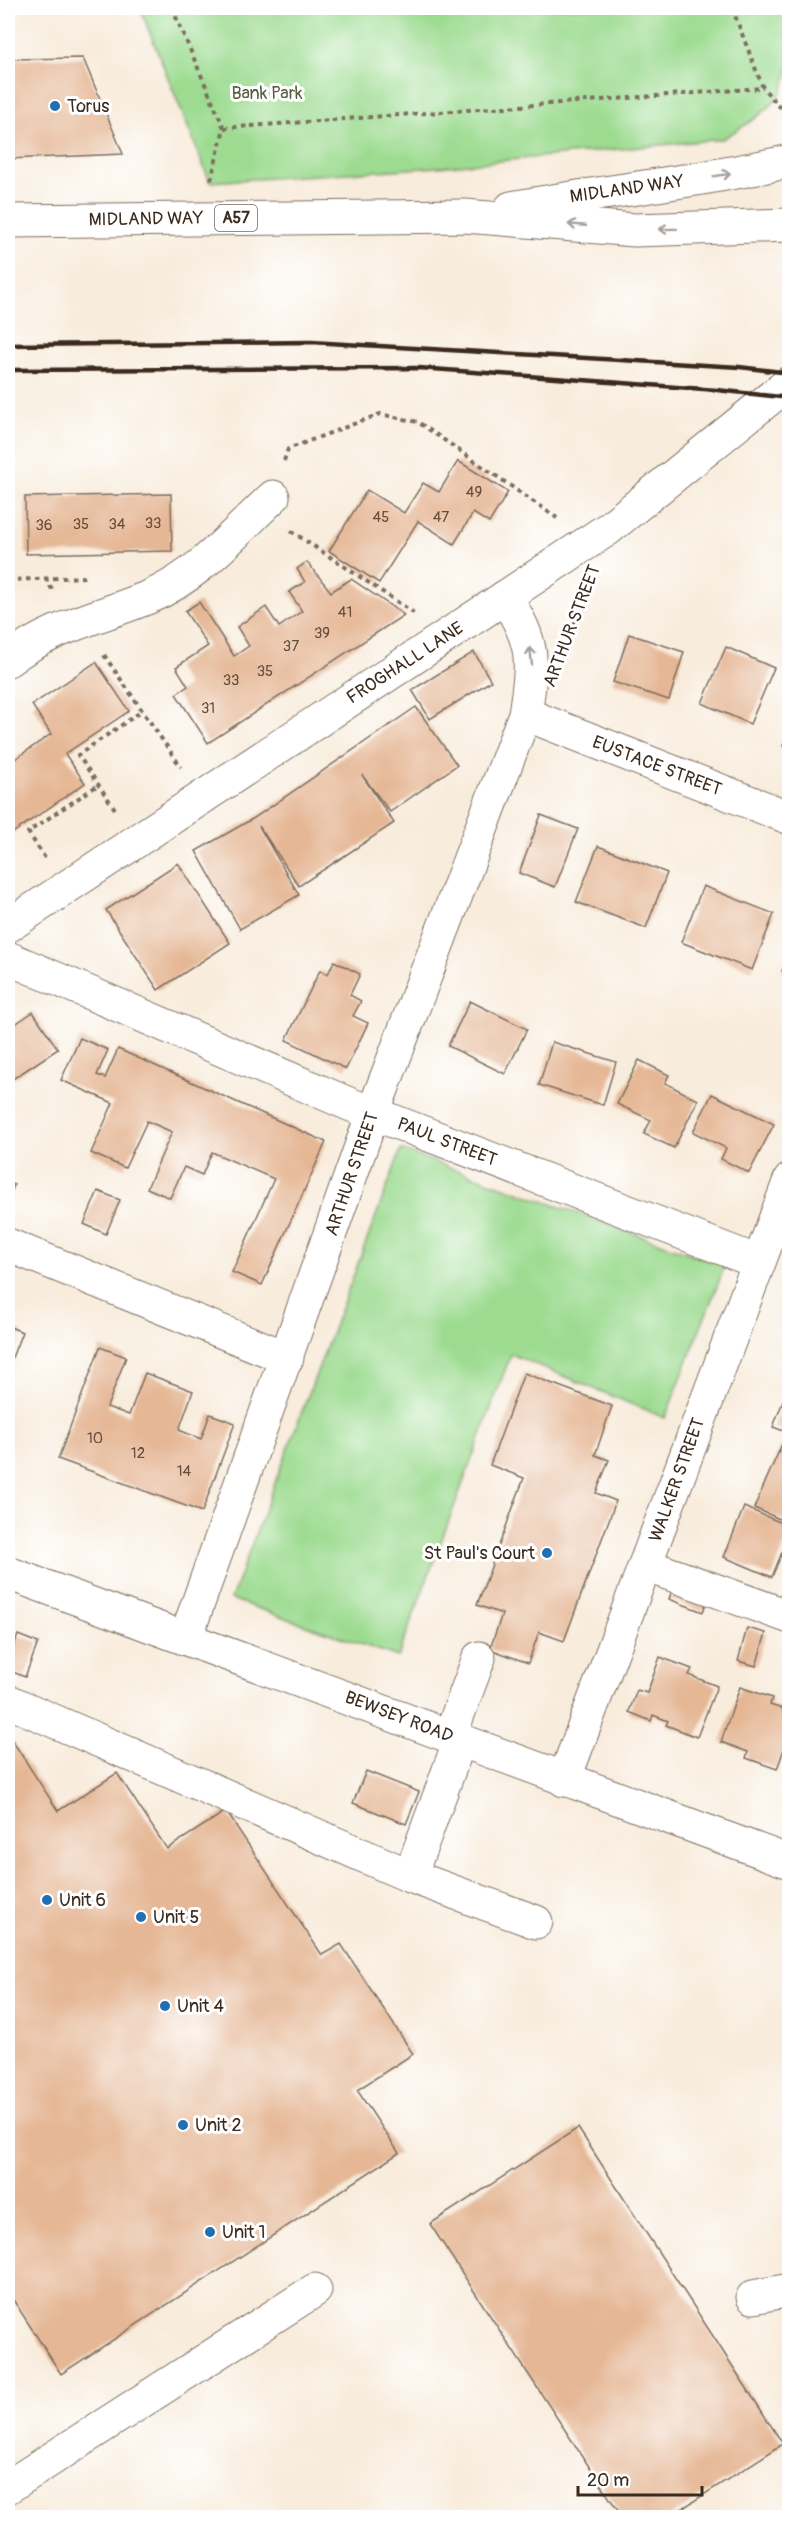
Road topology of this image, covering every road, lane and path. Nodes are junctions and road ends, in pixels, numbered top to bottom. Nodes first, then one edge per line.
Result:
1 (172, 8) edge
2 (732, 8) edge
3 (763, 88) junction
4 (789, 117) edge
5 (224, 128) junction
6 (789, 161) edge
7 (465, 216) junction
8 (201, 218) junction
9 (8, 221) edge
10 (789, 225) edge
11 (789, 382) edge
12 (266, 503) junction
13 (565, 524) dead end
14 (608, 530) junction
15 (505, 597) junction
16 (80, 620) junction
17 (447, 635) junction
18 (567, 645) dead end
19 (8, 660) edge
20 (142, 711) junction
21 (525, 714) junction
22 (98, 785) junction
23 (201, 798) junction
24 (789, 818) edge
25 (136, 841) junction
26 (50, 866) dead end
27 (8, 926) edge
28 (8, 958) edge
29 (373, 1113) junction
30 (789, 1180) edge
31 (8, 1245) edge
32 (758, 1262) junction
33 (287, 1358) junction
34 (645, 1565) junction
35 (8, 1573) edge
36 (789, 1617) edge
37 (186, 1637) junction
38 (479, 1658) dead end
39 (8, 1701) edge
40 (455, 1738) junction
41 (564, 1780) junction
42 (789, 1862) edge
43 (410, 1876) junction
44 (536, 1922) dead end
45 (315, 2290) dead end
46 (789, 2290) edge
47 (753, 2296) dead end
48 (8, 2487) edge

1 - 5 path
2 - 3 path
3 - 4 path
3 - 5 path
5 - 8 path
7 -> 6 main road, MIDLAND WAY / A57
7 - 8 main road, MIDLAND WAY / A57
10 -> 7 main road, MIDLAND WAY / A57
8 - 9 main road, MIDLAND WAY / A57
11 - 14 main road, FROGHALL LANE
12 - 13 path
12 - 16 main road
12 - 17 path
14 - 15 main road, FROGHALL LANE
14 - 18 path, ARTHUR STREET
15 - 17 main road, FROGHALL LANE
21 -> 15 main road, ARTHUR STREET
16 - 19 main road
16 - 20 path
17 - 23 main road, FROGHALL LANE
20 - 22 path
20 - 23 path
21 - 24 main road, EUSTACE STREET
21 - 29 main road, ARTHUR STREET
22 - 25 path
22 - 26 path
23 - 25 main road, FROGHALL LANE
25 - 27 main road, FROGHALL LANE
28 - 29 main road, PAUL STREET
29 - 32 main road, PAUL STREET
29 - 33 main road, ARTHUR STREET
30 - 32 main road, WALKER STREET
31 - 33 main road
32 - 34 main road, WALKER STREET
33 - 37 main road, ARTHUR STREET
34 - 36 main road
34 - 41 main road, WALKER STREET
35 - 37 main road, BEWSEY ROAD
37 - 40 main road, BEWSEY ROAD
38 - 40 main road
39 - 43 main road
40 - 41 main road, BEWSEY ROAD
40 - 43 main road
41 - 42 main road, BEWSEY ROAD
43 - 44 main road
45 - 48 main road
46 - 47 main road

